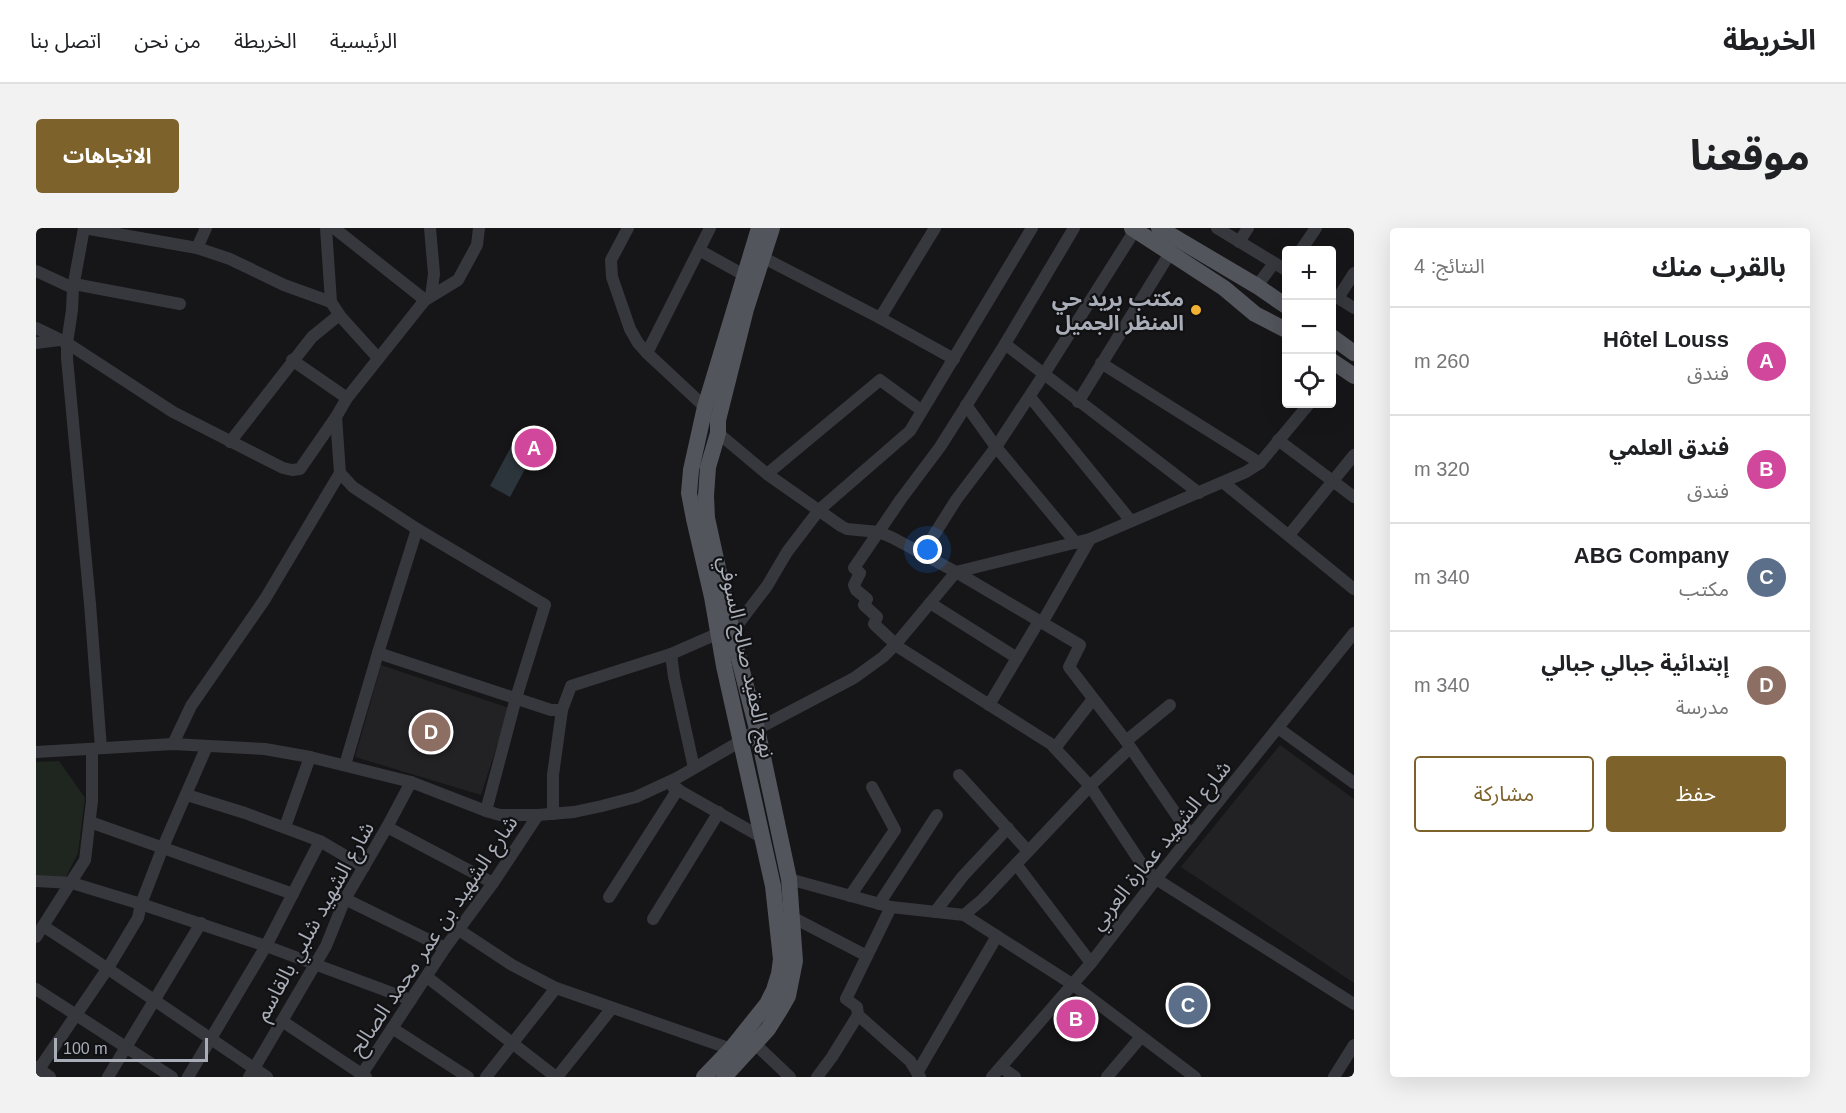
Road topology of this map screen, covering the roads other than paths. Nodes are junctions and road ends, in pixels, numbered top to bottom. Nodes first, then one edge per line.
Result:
1 (84, 228) edge
2 (206, 228) edge
3 (326, 228) edge
4 (334, 228) edge
5 (430, 228) edge
6 (480, 228) edge
7 (628, 228) edge
8 (710, 228) edge
9 (759, 228) edge
10 (772, 228) edge
11 (935, 228) edge
12 (1032, 228) edge
13 (1074, 228) edge
14 (1159, 228) edge
15 (1217, 228) edge
16 (1248, 228) edge
17 (1316, 228) edge
18 (1134, 229) edge
19 (1175, 240) edge
20 (1239, 242) junction
21 (1304, 246) edge
22 (197, 248) junction
23 (699, 250) junction
24 (762, 257) junction
25 (1274, 263) junction
26 (1282, 267) edge
27 (36, 271) edge
28 (1354, 273) edge
29 (744, 274) junction
30 (73, 286) junction
31 (1257, 286) junction
32 (1336, 295) edge
33 (1336, 297) edge
34 (428, 298) junction
35 (331, 302) junction
36 (1282, 303) edge
37 (180, 304) dead end
38 (1354, 308) edge
39 (339, 315) junction
40 (880, 318) junction
41 (36, 328) edge
42 (1282, 328) edge
43 (1336, 340) edge
44 (64, 341) junction
45 (36, 343) edge
46 (1005, 344) junction
47 (647, 353) junction
48 (1354, 353) edge
49 (378, 358) junction
50 (954, 359) junction
51 (292, 360) junction
52 (1101, 363) junction
53 (1044, 374) junction
54 (1030, 397) junction
55 (347, 398) junction
56 (1077, 402) junction
57 (966, 405) junction
58 (705, 407) junction
59 (1306, 408) edge
60 (921, 410) junction
61 (336, 417) junction
62 (718, 433) junction
63 (1278, 440) junction
64 (230, 442) junction
65 (996, 447) junction
66 (1354, 455) edge
67 (1260, 463) junction
68 (340, 473) junction
69 (767, 474) junction
70 (1333, 481) junction
71 (1224, 483) junction
72 (1199, 493) junction
73 (1354, 497) edge
74 (819, 510) junction
75 (1131, 521) junction
76 (417, 529) junction
77 (879, 532) junction
78 (1289, 535) junction
79 (1090, 539) junction
80 (1076, 543) junction
81 (922, 554) junction
82 (956, 572) junction
83 (1354, 589) edge
84 (930, 603) junction
85 (1040, 622) junction
86 (725, 632) junction
87 (1354, 633) edge
88 (895, 645) junction
89 (378, 652) junction
90 (671, 654) junction
91 (1017, 658) junction
92 (516, 698) junction
93 (1093, 699) junction
94 (989, 705) junction
95 (1170, 705) dead end
96 (562, 710) junction
97 (1278, 728) junction
98 (757, 729) junction
99 (741, 741) junction
100 (172, 744) junction
101 (1128, 744) junction
102 (207, 746) junction
103 (96, 748) junction
104 (1055, 748) junction
105 (36, 752) edge
106 (310, 757) junction
107 (345, 765) junction
108 (694, 768) junction
109 (958, 775) dead end
110 (411, 782) junction
111 (666, 783) junction
112 (1354, 783) edge
113 (1090, 786) junction
114 (872, 787) dead end
115 (678, 789) junction
116 (187, 795) junction
117 (486, 811) junction
118 (718, 813) junction
119 (553, 814) junction
120 (538, 815) junction
121 (937, 815) dead end
122 (90, 822) junction
123 (285, 827) junction
124 (387, 827) junction
125 (1008, 828) junction
126 (1191, 836) junction
127 (763, 838) junction
128 (320, 841) junction
129 (164, 847) junction
130 (1028, 851) junction
131 (1016, 864) junction
132 (364, 867) junction
133 (789, 879) junction
134 (1156, 879) junction
135 (36, 881) edge
136 (72, 883) junction
137 (492, 883) junction
138 (293, 894) junction
139 (850, 896) junction
140 (609, 897) dead end
141 (345, 899) junction
142 (141, 904) junction
143 (885, 906) junction
144 (935, 912) junction
145 (964, 915) junction
146 (792, 917) junction
147 (653, 920) dead end
148 (201, 923) junction
149 (459, 930) junction
150 (40, 932) edge
151 (997, 936) junction
152 (266, 946) junction
153 (445, 948) junction
154 (867, 956) junction
155 (1091, 963) junction
156 (316, 965) junction
157 (108, 968) junction
158 (427, 977) junction
159 (1072, 984) junction
160 (556, 988) junction
161 (36, 989) edge
162 (154, 1000) junction
163 (411, 1000) junction
164 (1354, 1004) edge
165 (612, 1008) junction
166 (77, 1015) junction
167 (858, 1015) junction
168 (282, 1021) junction
169 (392, 1028) junction
170 (1141, 1037) junction
171 (209, 1039) junction
172 (513, 1043) junction
173 (755, 1044) junction
174 (1354, 1045) edge
175 (126, 1048) junction
176 (731, 1049) junction
177 (1001, 1067) junction
178 (38, 1068) edge
179 (251, 1073) edge
180 (918, 1075) edge
181 (363, 1076) edge
182 (50, 1077) edge
183 (108, 1077) edge
184 (172, 1077) edge
185 (188, 1077) edge
186 (267, 1077) edge
187 (468, 1077) edge
188 (486, 1077) edge
189 (556, 1077) edge
190 (704, 1077) edge
191 (724, 1077) edge
192 (790, 1077) edge
193 (818, 1077) edge
194 (992, 1077) edge
195 (1015, 1077) edge
196 (1107, 1077) edge
197 (1195, 1077) edge
198 (1334, 1077) edge

1 - 22 street
1 - 30 street
2 - 22 street
3 - 35 street
4 - 34 street
5 - 34 street
6 - 34 street
7 - 47 street
8 - 23 street
9 - 29 main road, نهج العقيد صالح السوفي
10 - 24 main road, نهج العقيد صالح السوفي
11 - 40 street
12 - 50 street
13 - 46 street
14 - 19 main road
15 - 20 street
16 - 20 street
17 - 21 street
18 - 19 main road
18 - 53 street
19 - 31 main road
19 - 42 main road
19 - 52 street
20 - 25 street
22 - 35 street
23 - 29 street
23 - 47 street
24 - 40 street
24 - 62 main road, نهج العقيد صالح السوفي
25 - 26 street
25 - 31 street
27 - 30 street
28 - 32 street
29 - 58 main road, نهج العقيد صالح السوفي
30 - 37 street
30 - 44 street
31 - 36 main road
33 - 38 street
34 - 49 street
35 - 39 street
39 - 49 street
39 - 51 street
40 - 50 street
41 - 44 street
43 - 48 main road
44 - 45 street
44 - 64 street
44 - 103 street
46 - 53 street
46 - 57 street
47 - 58 street
49 - 55 street
50 - 60 street
51 - 55 street
51 - 64 street
52 - 56 street
52 - 67 street
53 - 54 street
53 - 56 street
54 - 65 street
54 - 75 street
55 - 61 street
56 - 72 street
57 - 65 street
57 - 77 street
58 - 86 main road, نهج العقيد صالح السوفي
59 - 63 street
60 - 69 street
60 - 74 street
61 - 64 street
61 - 68 street
62 - 69 street
62 - 86 main road, نهج العقيد صالح السوفي
63 - 67 street
63 - 70 street
65 - 80 street
65 - 81 street
66 - 70 street
67 - 71 street
68 - 76 street
68 - 100 street
69 - 74 street
70 - 73 street
70 - 78 street
71 - 72 street
71 - 78 street
72 - 75 street
74 - 77 street
74 - 86 street
75 - 79 street
76 - 89 street
76 - 92 street
77 - 81 street
77 - 88 street
78 - 83 street
79 - 80 street
79 - 85 street
80 - 82 street
81 - 82 street
82 - 84 street
82 - 85 street
84 - 88 street
84 - 91 street
85 - 91 street
85 - 93 street
86 - 90 street
86 - 98 main road, نهج العقيد صالح السوفي
86 - 99 main road, نهج العقيد صالح السوفي
87 - 97 street, شارع الشهيد عمارة العربي
88 - 94 street
88 - 98 street
89 - 92 street
89 - 107 street
90 - 96 street
90 - 108 street
91 - 94 street
92 - 96 street
92 - 117 street
93 - 101 street
93 - 104 street
94 - 104 street
95 - 101 street
96 - 119 street
97 - 112 street
97 - 126 street, شارع الشهيد عمارة العربي
98 - 99 street
98 - 133 main road, نهج العقيد صالح السوفي
99 - 108 street
99 - 127 main road, نهج العقيد صالح السوفي
100 - 102 street
100 - 103 street
101 - 113 street
101 - 126 street
102 - 106 street
102 - 116 street
103 - 105 street
103 - 122 street
104 - 113 street
106 - 107 street
106 - 123 street
107 - 110 street
108 - 111 street
109 - 125 street
110 - 117 street
110 - 124 street, شارع الشهيد شلبي بالقاسم
111 - 115 street
111 - 119 street
113 - 130 street
113 - 134 street
114 - 139 street
115 - 118 street
115 - 140 street
116 - 123 street
116 - 129 street
117 - 120 street
118 - 127 street
118 - 147 street
119 - 120 street
120 - 137 street, شارع الشهيد بن عمر محمد الصالح
121 - 143 street
122 - 129 street
122 - 136 street
123 - 128 street
124 - 132 street, شارع الشهيد شلبي بالقاسم
124 - 137 street
125 - 130 street
125 - 144 street
126 - 134 street, شارع الشهيد عمارة العربي
127 - 176 main road, نهج العقيد صالح السوفي
128 - 132 street
128 - 138 street
129 - 138 street
129 - 142 street
130 - 131 street
131 - 145 street
131 - 155 street
132 - 141 street, شارع الشهيد شلبي بالقاسم
133 - 139 street
133 - 146 main road, نهج العقيد صالح السوفي
134 - 155 street, شارع الشهيد عمارة العربي
134 - 164 street
135 - 136 street
136 - 142 street
136 - 150 street
137 - 149 street, شارع الشهيد بن عمر محمد الصالح
138 - 152 street
139 - 143 street
141 - 153 street
141 - 156 street, شارع الشهيد شلبي بالقاسم
142 - 148 street
142 - 157 street
143 - 144 street
143 - 154 street
144 - 145 street
145 - 151 street
146 - 154 street
146 - 173 main road, نهج العقيد صالح السوفي
148 - 152 street
148 - 162 street
149 - 153 street, شارع الشهيد بن عمر محمد الصالح
149 - 160 street
150 - 157 street
151 - 159 street
151 - 180 street
152 - 156 street
152 - 171 street
153 - 158 street, شارع الشهيد بن عمر محمد الصالح
154 - 167 street
155 - 159 street, شارع الشهيد عمارة العربي
156 - 163 street
156 - 168 street, شارع الشهيد شلبي بالقاسم
157 - 162 street
157 - 166 street
158 - 163 street, شارع الشهيد بن عمر محمد الصالح
158 - 172 street
159 - 170 street
159 - 177 street, شارع الشهيد عمارة العربي
160 - 165 street
160 - 172 street
161 - 166 street
162 - 171 street
162 - 175 street
163 - 169 street, شارع الشهيد بن عمر محمد الصالح
165 - 176 street
165 - 189 street
166 - 175 street
166 - 178 street
167 - 180 street
167 - 193 street
168 - 179 street, شارع الشهيد شلبي بالقاسم
168 - 181 street
169 - 181 street, شارع الشهيد بن عمر محمد الصالح
169 - 187 street
170 - 196 street
170 - 197 street
171 - 179 street
171 - 185 street
172 - 188 street
172 - 189 street
173 - 191 main road, نهج العقيد صالح السوفي
173 - 192 street
174 - 198 street
175 - 183 street
175 - 184 street
176 - 190 main road, نهج العقيد صالح السوفي
177 - 194 street, شارع الشهيد عمارة العربي
177 - 195 street
178 - 182 street
179 - 186 street

